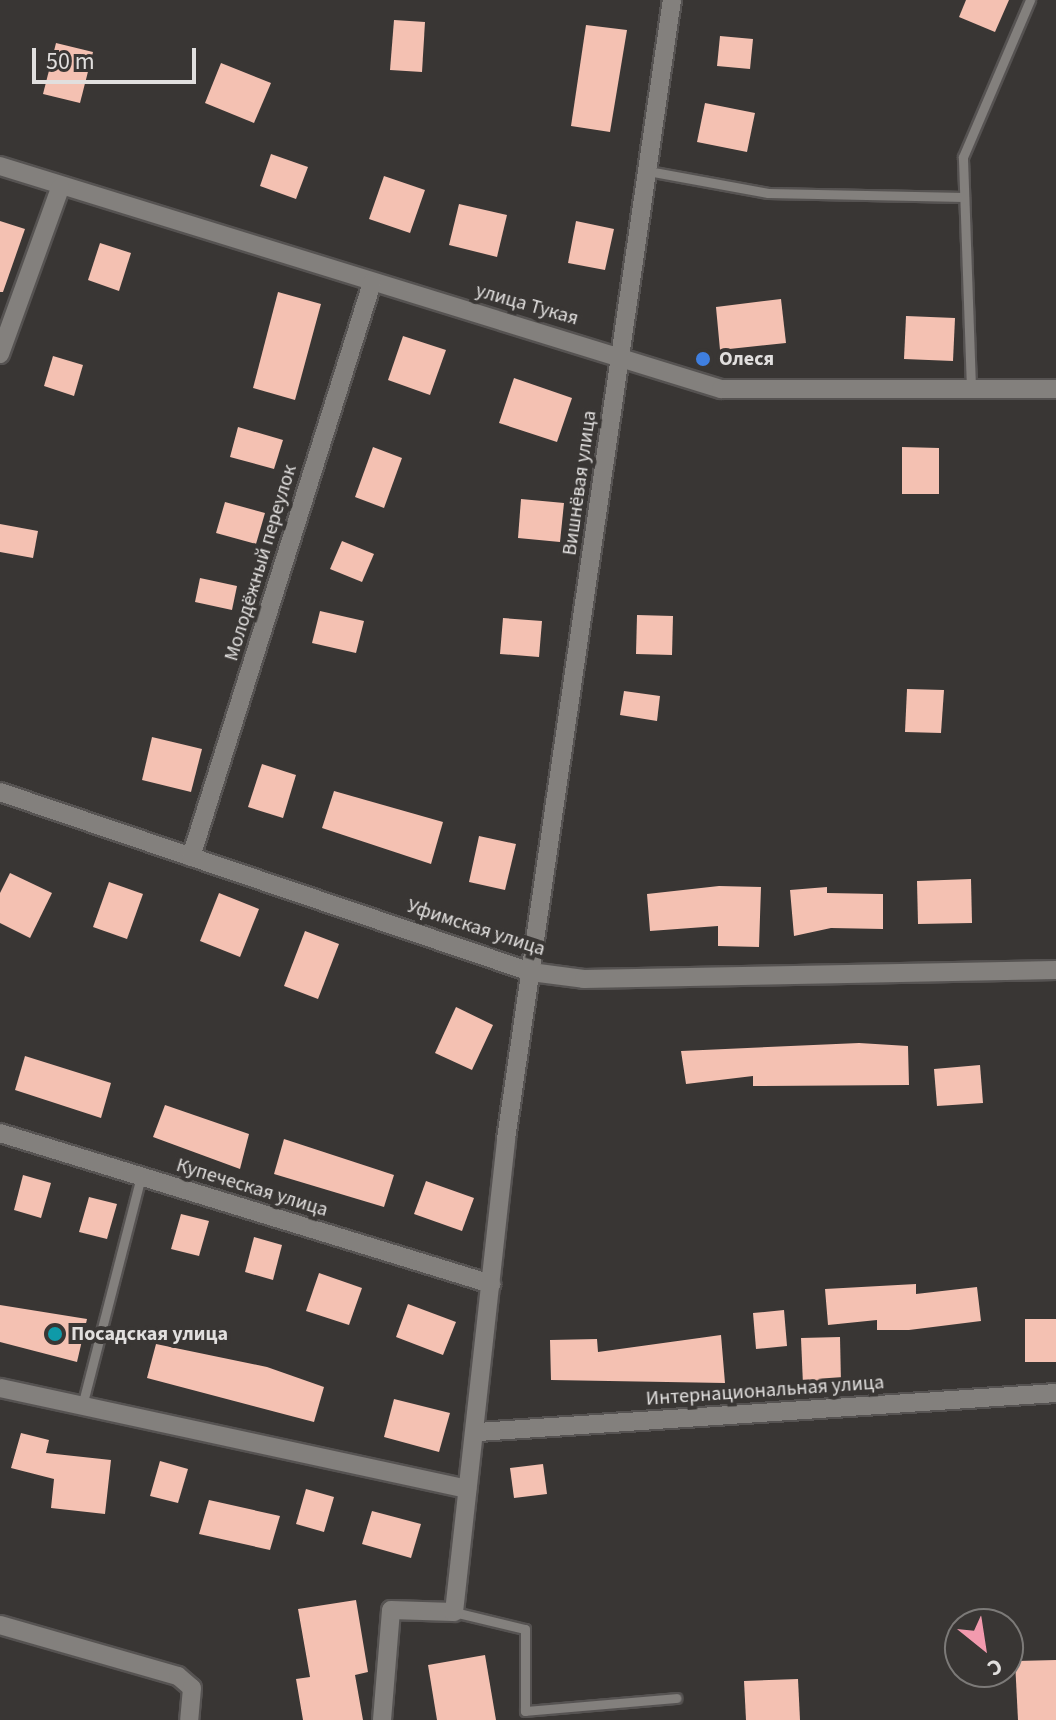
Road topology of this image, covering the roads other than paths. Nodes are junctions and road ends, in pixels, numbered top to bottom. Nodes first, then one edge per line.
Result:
1 (672, 0) edge
2 (1030, 0) edge
3 (0, 166) edge
4 (648, 171) junction
5 (60, 188) junction
6 (964, 197) junction
7 (372, 283) junction
8 (0, 354) edge
9 (621, 356) junction
10 (971, 388) junction
11 (1056, 389) edge
12 (0, 792) edge
13 (191, 857) junction
14 (1056, 970) edge
15 (531, 972) junction
16 (0, 1133) edge
17 (141, 1177) junction
18 (491, 1284) junction
19 (0, 1388) edge
20 (1056, 1393) edge
21 (82, 1406) junction
22 (478, 1432) junction
23 (467, 1489) junction
24 (454, 1612) junction
25 (0, 1625) edge
26 (676, 1698) dead end
27 (525, 1716) edge
28 (189, 1720) edge
29 (382, 1720) edge

1 - 4 street, Вишнёвая улица
2 - 6 lane
3 - 5 street, улица Тукая
4 - 6 lane
4 - 9 street, Вишнёвая улица
5 - 7 street, улица Тукая
5 - 8 street
6 - 10 lane
7 - 9 street, улица Тукая
7 - 13 street, Молодёжный переулок
9 - 10 street, улица Тукая
9 - 15 street, Вишнёвая улица
10 - 11 street, улица Тукая
12 - 13 street, Уфимская улица
13 - 15 street, Уфимская улица
14 - 15 street, Уфимская улица
15 - 18 street, Вишнёвая улица
16 - 17 street, Купеческая улица
17 - 18 street, Купеческая улица
17 - 21 lane
18 - 22 street, Вишнёвая улица
19 - 21 street
20 - 22 street, Интернациональная улица
21 - 23 street
22 - 23 street, Вишнёвая улица
23 - 24 street, Вишнёвая улица
24 - 27 lane
24 - 29 street
25 - 28 street
26 - 27 lane

